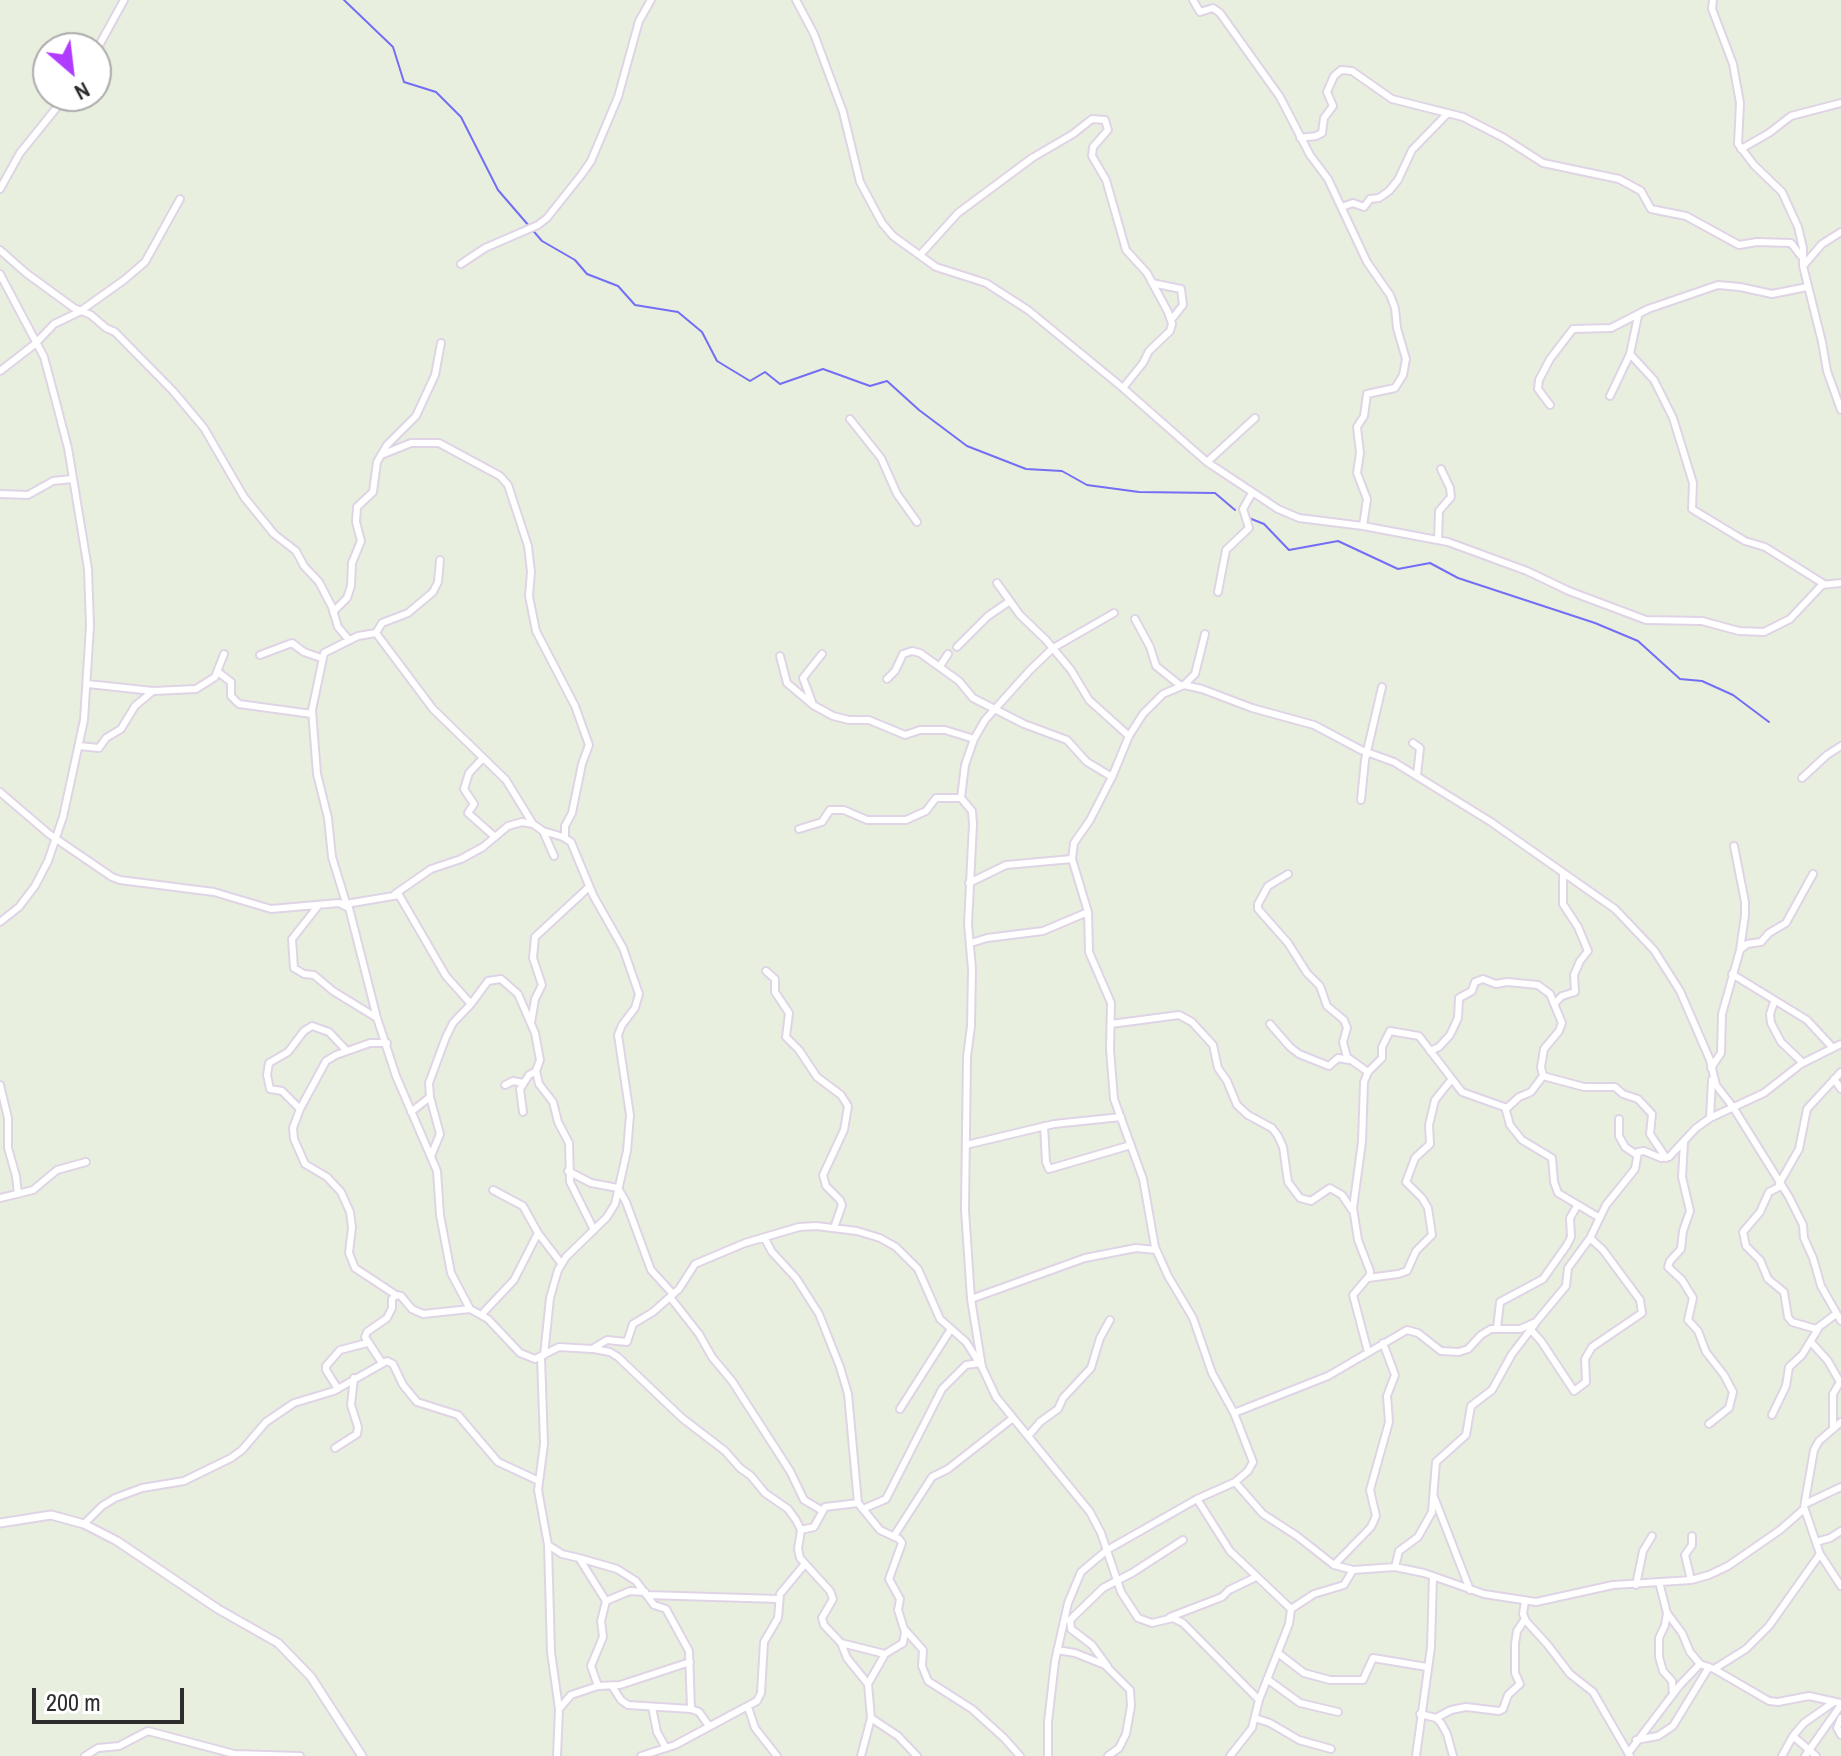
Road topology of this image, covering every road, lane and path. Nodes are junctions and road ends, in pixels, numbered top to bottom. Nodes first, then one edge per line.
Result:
1 (124, 0) edge
2 (651, 0) edge
3 (796, 0) edge
4 (1193, 0) edge
5 (1713, 0) edge
6 (106, 32) edge
7 (1841, 103) edge
8 (53, 112) edge
9 (1447, 114) junction
10 (1300, 138) junction
11 (1741, 149) junction
12 (0, 189) edge
13 (180, 199) dead end
14 (1342, 207) junction
15 (1841, 232) edge
16 (1801, 242) junction
17 (1791, 243) junction
18 (0, 250) edge
19 (920, 255) junction
20 (1801, 256) junction
21 (461, 264) dead end
22 (1803, 266) junction
23 (0, 274) edge
24 (1152, 283) junction
25 (1807, 287) junction
26 (79, 312) junction
27 (1638, 316) junction
28 (1171, 320) junction
29 (441, 343) dead end
30 (35, 344) junction
31 (1630, 354) junction
32 (0, 371) edge
33 (1123, 388) junction
34 (1610, 396) dead end
35 (1550, 405) dead end
36 (1841, 410) edge
37 (1255, 418) dead end
38 (850, 419) dead end
39 (381, 455) junction
40 (1207, 462) junction
41 (1441, 469) dead end
42 (72, 479) junction
43 (1252, 493) junction
44 (0, 494) edge
45 (917, 522) dead end
46 (1363, 526) junction
47 (1438, 540) junction
48 (440, 560) dead end
49 (997, 583) dead end
50 (1841, 583) edge
51 (1824, 584) junction
52 (1218, 592) dead end
53 (1010, 601) junction
54 (333, 612) junction
55 (1114, 613) dead end
56 (1135, 619) dead end
57 (376, 633) junction
58 (1205, 634) dead end
59 (349, 640) junction
60 (957, 647) dead end
61 (1053, 648) junction
62 (224, 654) dead end
63 (822, 654) dead end
64 (948, 654) dead end
65 (260, 655) dead end
66 (780, 656) dead end
67 (321, 658) junction
68 (940, 666) junction
69 (218, 672) junction
70 (887, 679) dead end
71 (88, 684) junction
72 (1183, 686) junction
73 (1382, 687) dead end
74 (153, 691) junction
75 (813, 705) junction
76 (993, 709) junction
77 (312, 714) junction
78 (1129, 736) junction
79 (974, 739) junction
80 (1413, 743) dead end
81 (79, 746) junction
82 (1841, 746) edge
83 (1367, 753) junction
84 (483, 758) junction
85 (1417, 775) junction
86 (1112, 777) junction
87 (1802, 778) dead end
88 (0, 792) edge
89 (961, 798) junction
90 (1361, 800) dead end
91 (533, 824) junction
92 (799, 829) dead end
93 (543, 831) junction
94 (495, 837) junction
95 (565, 838) junction
96 (56, 839) junction
97 (1734, 846) dead end
98 (554, 856) dead end
99 (1072, 859) junction
100 (1288, 874) dead end
101 (1563, 874) junction
102 (1813, 874) dead end
103 (969, 883) junction
104 (589, 887) junction
105 (395, 894) junction
106 (346, 905) junction
107 (318, 906) junction
108 (1088, 912) junction
109 (0, 922) edge
110 (971, 943) junction
111 (1740, 950) junction
112 (766, 971) dead end
113 (1732, 974) junction
114 (1774, 1002) junction
115 (471, 1004) junction
116 (1554, 1004) junction
117 (377, 1018) junction
118 (531, 1023) junction
119 (1111, 1024) junction
120 (1270, 1024) dead end
121 (387, 1043) junction
122 (1841, 1044) edge
123 (1833, 1048) junction
124 (347, 1051) junction
125 (1430, 1051) junction
126 (1349, 1060) junction
127 (1803, 1063) junction
128 (1711, 1068) junction
129 (536, 1071) junction
130 (1368, 1072) junction
131 (1841, 1072) edge
132 (1543, 1076) junction
133 (1712, 1076) junction
134 (1834, 1079) junction
135 (1451, 1080) junction
136 (523, 1083) junction
137 (0, 1085) edge
138 (505, 1085) dead end
139 (1841, 1089) edge
140 (430, 1097) junction
141 (1505, 1107) junction
142 (1733, 1107) junction
143 (300, 1109) junction
144 (411, 1112) junction
145 (523, 1112) dead end
146 (1121, 1117) junction
147 (1710, 1118) junction
148 (1619, 1119) dead end
149 (1044, 1126) junction
150 (1683, 1141) junction
151 (966, 1145) junction
152 (1131, 1145) junction
153 (1637, 1155) junction
154 (431, 1156) junction
155 (1666, 1158) junction
156 (86, 1162) dead end
157 (568, 1171) junction
158 (1780, 1185) junction
159 (618, 1188) junction
160 (493, 1190) dead end
161 (18, 1194) junction
162 (0, 1198) edge
163 (1577, 1206) junction
164 (1353, 1213) junction
165 (1600, 1218) junction
166 (834, 1228) junction
167 (594, 1230) junction
168 (538, 1233) junction
169 (1590, 1238) junction
170 (765, 1239) junction
171 (1156, 1250) junction
172 (561, 1263) junction
173 (1368, 1278) junction
174 (396, 1295) junction
175 (671, 1295) junction
176 (971, 1299) junction
177 (470, 1309) junction
178 (482, 1314) junction
179 (1836, 1314) junction
180 (1110, 1320) dead end
181 (1841, 1321) edge
182 (1536, 1322) junction
183 (1497, 1328) junction
184 (951, 1329) junction
185 (1818, 1329) junction
186 (1531, 1330) junction
187 (1811, 1342) junction
188 (367, 1343) junction
189 (1383, 1343) junction
190 (594, 1349) junction
191 (1368, 1352) junction
192 (542, 1356) junction
193 (382, 1363) junction
194 (981, 1365) junction
195 (354, 1378) junction
196 (338, 1389) junction
197 (900, 1409) dead end
198 (1234, 1413) junction
199 (1772, 1415) dead end
200 (1013, 1418) junction
201 (1841, 1422) edge
202 (1709, 1424) dead end
203 (1833, 1429) junction
204 (1029, 1435) junction
205 (335, 1448) dead end
206 (539, 1481) junction
207 (1235, 1482) junction
208 (1841, 1487) edge
209 (1434, 1496) junction
210 (1197, 1499) junction
211 (804, 1500) junction
212 (861, 1506) junction
213 (1804, 1507) junction
214 (821, 1510) junction
215 (791, 1512) junction
216 (0, 1523) edge
217 (84, 1524) junction
218 (801, 1530) junction
219 (1841, 1531) edge
220 (894, 1536) junction
221 (1652, 1536) dead end
222 (1692, 1536) dead end
223 (1183, 1540) dead end
224 (1816, 1542) junction
225 (548, 1545) junction
226 (1107, 1550) junction
227 (1820, 1554) junction
228 (579, 1558) junction
229 (804, 1565) junction
230 (1334, 1565) junction
231 (1395, 1567) junction
232 (1353, 1570) junction
233 (1433, 1576) junction
234 (1256, 1577) junction
235 (1691, 1580) junction
236 (1118, 1581) junction
237 (1659, 1582) junction
238 (1636, 1585) junction
239 (1841, 1586) edge
240 (1470, 1590) junction
241 (646, 1593) junction
242 (779, 1599) junction
243 (606, 1601) junction
244 (1525, 1601) junction
245 (1291, 1609) junction
246 (1667, 1613) junction
247 (1170, 1617) junction
248 (1525, 1619) junction
249 (904, 1628) junction
250 (841, 1643) junction
251 (1057, 1650) junction
252 (1278, 1653) junction
253 (885, 1654) junction
254 (690, 1662) junction
255 (1700, 1664) junction
256 (1108, 1667) junction
257 (1427, 1667) junction
258 (1712, 1668) junction
259 (1267, 1679) junction
260 (868, 1684) junction
261 (598, 1686) junction
262 (612, 1686) junction
263 (1673, 1694) junction
264 (1259, 1700) junction
265 (1839, 1703) edge
266 (652, 1707) junction
267 (748, 1707) junction
268 (559, 1709) junction
269 (691, 1709) junction
270 (1338, 1712) dead end
271 (1420, 1714) junction
272 (871, 1718) junction
273 (1255, 1718) junction
274 (1436, 1718) junction
275 (1841, 1718) edge
276 (709, 1726) junction
277 (1841, 1735) edge
278 (1793, 1736) junction
279 (1636, 1740) junction
280 (1242, 1741) junction
281 (666, 1748) junction
282 (1331, 1749) dead end
283 (1630, 1754) edge
284 (1810, 1754) edge
285 (85, 1756) edge
286 (300, 1756) edge
287 (362, 1756) edge
288 (557, 1756) edge
289 (641, 1756) edge
290 (777, 1756) edge
291 (861, 1756) edge
292 (917, 1756) edge
293 (1020, 1756) edge
294 (1048, 1756) edge
295 (1108, 1756) edge
296 (1230, 1756) edge
297 (1242, 1756) edge
298 (1416, 1756) edge
299 (1453, 1756) edge
300 (1782, 1756) edge

1 - 6 street
2 - 21 street
3 - 19 street
4 - 10 street
5 - 11 street
7 - 11 street
8 - 12 street
9 - 10 street
9 - 14 street
9 - 17 street
10 - 14 street
11 - 16 street
13 - 26 street
14 - 46 street
15 - 22 street
16 - 17 street
16 - 20 street
17 - 20 street
18 - 26 street
19 - 24 street
19 - 33 street
20 - 22 street
22 - 25 street
23 - 30 street
24 - 28 street
24 - 28 street
25 - 27 street
25 - 36 street
26 - 30 street
26 - 54 street
27 - 31 street
27 - 35 street
28 - 33 street
29 - 39 street
30 - 32 street
30 - 42 street
31 - 34 street
31 - 51 street
33 - 40 street
37 - 40 street
38 - 45 street
39 - 54 street
39 - 95 street
40 - 43 street
41 - 47 street
42 - 44 street
42 - 71 street
43 - 46 street
43 - 52 street
46 - 47 street
47 - 51 street
48 - 57 street
49 - 53 street
50 - 51 street
53 - 60 street
53 - 61 street
54 - 59 street
55 - 61 street
56 - 72 street
57 - 59 street
57 - 84 street
58 - 72 street
59 - 67 street
61 - 76 street
61 - 78 street
62 - 69 street
63 - 75 street
64 - 68 street
65 - 67 street
66 - 75 street
67 - 77 street
68 - 70 street
68 - 76 street
69 - 74 street
69 - 77 street
71 - 74 street
71 - 81 street
72 - 78 street
72 - 83 street
73 - 83 street
74 - 81 street
75 - 79 street
76 - 79 street
76 - 86 street
77 - 106 street
78 - 86 street
79 - 89 street
80 - 85 street
81 - 96 street
82 - 87 street
83 - 85 street
83 - 90 street
84 - 91 street
84 - 94 street
85 - 101 street
86 - 99 street
88 - 96 street
89 - 92 street
89 - 103 street
91 - 93 street
91 - 94 street
93 - 95 street
93 - 98 street
94 - 105 street
95 - 104 street
96 - 107 street
96 - 109 street
97 - 111 street
99 - 103 street
99 - 108 street
100 - 126 street
101 - 116 street
101 - 128 street
102 - 111 street
103 - 110 street
104 - 118 street
104 - 159 street
105 - 106 street
105 - 115 street
106 - 107 street
106 - 117 street
107 - 117 street
108 - 110 street
108 - 119 street
110 - 151 street
111 - 113 street
112 - 166 street
113 - 114 street
113 - 128 street
114 - 123 street
114 - 127 street
115 - 118 street
115 - 140 street
116 - 125 street
116 - 132 street
117 - 121 street
118 - 129 street
119 - 146 street
119 - 164 street
120 - 126 street
121 - 124 street
121 - 144 street
122 - 123 street
123 - 127 street
124 - 143 street
124 - 143 street
125 - 130 street
125 - 135 street
126 - 130 street
127 - 142 street
128 - 133 street
129 - 136 street
129 - 157 street
130 - 164 street
131 - 134 street
132 - 141 street
132 - 155 street
133 - 142 street
133 - 147 street
134 - 139 street
134 - 158 street
135 - 141 street
135 - 173 street
136 - 138 street
136 - 145 street
137 - 161 street
140 - 144 street
140 - 154 street
141 - 163 street
142 - 147 street
142 - 158 street
143 - 174 street
144 - 154 street
146 - 149 street
146 - 152 street
147 - 150 street
148 - 153 street
149 - 151 street
149 - 152 street
150 - 155 street
150 - 202 street
151 - 176 street
152 - 171 street
153 - 155 street
153 - 165 street
154 - 177 street
156 - 161 street
157 - 159 street
157 - 167 street
158 - 179 street
158 - 185 street
159 - 167 street
159 - 175 street
160 - 168 street
161 - 162 street
163 - 165 street
163 - 183 street
164 - 173 street
165 - 169 street
166 - 170 street
166 - 184 street
167 - 172 street
168 - 172 street
168 - 178 street
169 - 182 street
169 - 186 street
170 - 175 street
170 - 212 street
171 - 176 street
171 - 198 street
172 - 192 street
173 - 191 street
174 - 177 street
174 - 188 street
175 - 190 street
175 - 211 street
176 - 194 street
177 - 178 street
178 - 192 street
179 - 181 street
179 - 185 street
180 - 204 street
182 - 183 street
182 - 186 street
183 - 189 street
184 - 194 street
184 - 197 street
185 - 187 street
186 - 209 street
187 - 199 street
187 - 203 street
188 - 193 street
188 - 196 street
189 - 191 street
189 - 230 street
190 - 192 street
190 - 215 street
191 - 198 street
192 - 206 street
193 - 195 street
193 - 206 street
194 - 200 street
194 - 212 street
195 - 196 street
195 - 205 street
196 - 217 street
198 - 207 street
200 - 204 street
200 - 220 street
201 - 203 street
203 - 213 street
204 - 226 street
206 - 225 street
207 - 210 street
207 - 230 street
208 - 213 street
209 - 231 street
209 - 240 street
210 - 226 street
210 - 234 street
211 - 214 street
211 - 215 street
212 - 214 street
212 - 220 street
213 - 224 street
213 - 235 street
214 - 218 street
215 - 218 street
216 - 217 street
217 - 287 street
218 - 229 street
219 - 224 street
220 - 249 street
221 - 238 street
222 - 235 street
223 - 236 street
224 - 227 street
225 - 228 street
225 - 268 street
226 - 236 street
226 - 251 street
227 - 239 street
227 - 258 street
228 - 241 street
228 - 243 street
229 - 242 street
229 - 250 street
230 - 232 street
231 - 232 street
231 - 233 street
232 - 245 street
233 - 240 street
233 - 257 street
234 - 245 street
234 - 247 street
235 - 237 street
236 - 247 street
236 - 256 street
237 - 238 street
237 - 246 street
238 - 244 street
240 - 244 street
241 - 242 street
241 - 243 street
241 - 254 street
242 - 267 street
243 - 261 street
244 - 248 street
245 - 252 street
246 - 255 street
246 - 263 street
247 - 264 street
248 - 274 street
248 - 283 street
249 - 253 street
249 - 293 street
250 - 253 street
250 - 260 street
251 - 256 street
251 - 294 street
252 - 257 street
252 - 259 street
253 - 260 street
254 - 262 street
254 - 269 street
255 - 258 street
255 - 263 street
256 - 295 street
257 - 271 street
258 - 265 street
258 - 279 street
259 - 264 street
259 - 270 street
260 - 272 street
261 - 262 street
261 - 268 street
262 - 266 street
263 - 279 street
264 - 273 street
265 - 278 street
265 - 284 street
266 - 269 street
266 - 281 street
267 - 276 street
267 - 290 street
268 - 288 street
269 - 276 street
271 - 274 street
271 - 298 street
272 - 291 street
272 - 292 street
273 - 280 street
273 - 282 street
274 - 299 street
275 - 277 street
276 - 281 street
278 - 284 street
278 - 300 street
279 - 283 street
280 - 296 street
280 - 297 street
281 - 289 street
285 - 286 street

